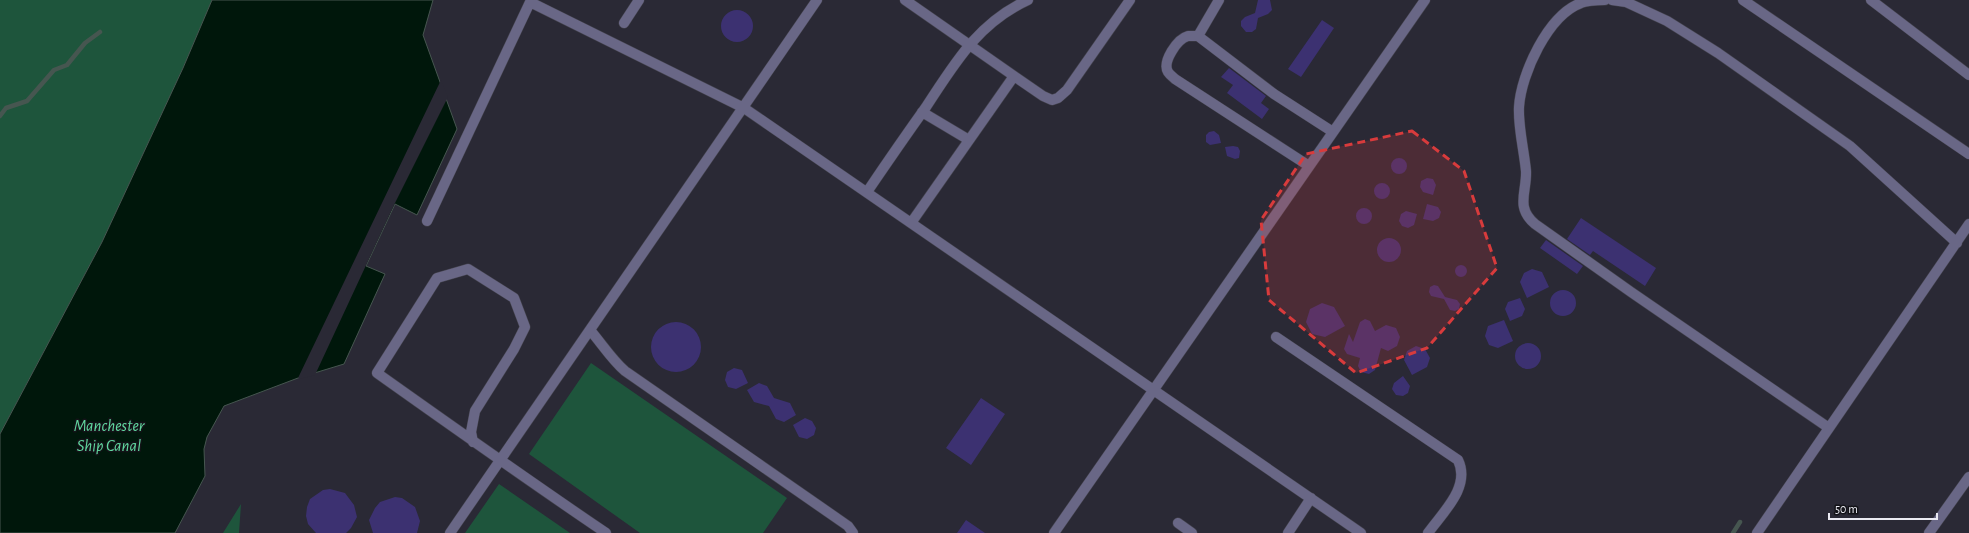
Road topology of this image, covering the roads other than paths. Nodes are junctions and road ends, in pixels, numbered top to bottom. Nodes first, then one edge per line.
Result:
1 (640, 0) edge
2 (818, 0) edge
3 (905, 0) edge
4 (1028, 0) edge
5 (1130, 0) edge
6 (1219, 0) edge
7 (1425, 0) edge
8 (1605, 0) edge
9 (1612, 0) edge
10 (1743, 0) edge
11 (1871, 0) edge
12 (530, 1) edge
13 (624, 23) dead end
14 (1198, 36) junction
15 (968, 44) junction
16 (1969, 75) edge
17 (1014, 76) junction
18 (744, 108) junction
19 (922, 112) junction
20 (1333, 132) junction
21 (969, 140) junction
22 (1969, 154) edge
23 (1309, 166) junction
24 (867, 192) junction
25 (427, 221) dead end
26 (910, 223) junction
27 (1969, 224) edge
28 (1957, 242) junction
29 (590, 330) junction
30 (1276, 337) dead end
31 (1154, 390) junction
32 (1829, 428) junction
33 (473, 442) junction
34 (499, 461) junction
35 (1969, 477) edge
36 (1311, 498) junction
37 (1178, 524) dead end
38 (450, 533) edge
39 (606, 533) edge
40 (853, 533) edge
41 (1054, 533) edge
42 (1192, 533) edge
43 (1288, 533) edge
44 (1361, 533) edge
45 (1428, 533) edge
46 (1757, 533) edge
47 (1929, 533) edge

1 - 13 lane
2 - 18 lane
3 - 15 lane
4 - 15 lane
5 - 17 lane
6 - 14 lane
7 - 20 lane
8 - 32 lane
9 - 28 lane
10 - 22 lane
11 - 16 lane
12 - 18 lane
12 - 25 lane
14 - 20 lane
14 - 23 lane
15 - 17 lane
15 - 19 lane
17 - 21 lane
18 - 24 lane
18 - 29 lane
19 - 21 lane
19 - 24 lane
20 - 23 lane
21 - 26 lane
23 - 31 lane
24 - 26 lane
26 - 31 lane
27 - 28 lane
28 - 32 lane
29 - 34 lane
29 - 40 lane
30 - 45 lane
31 - 36 lane
31 - 41 lane
32 - 46 lane
33 - 33 lane
33 - 34 lane
34 - 38 lane
34 - 39 lane
35 - 47 lane
36 - 43 lane
36 - 44 lane
37 - 42 lane

